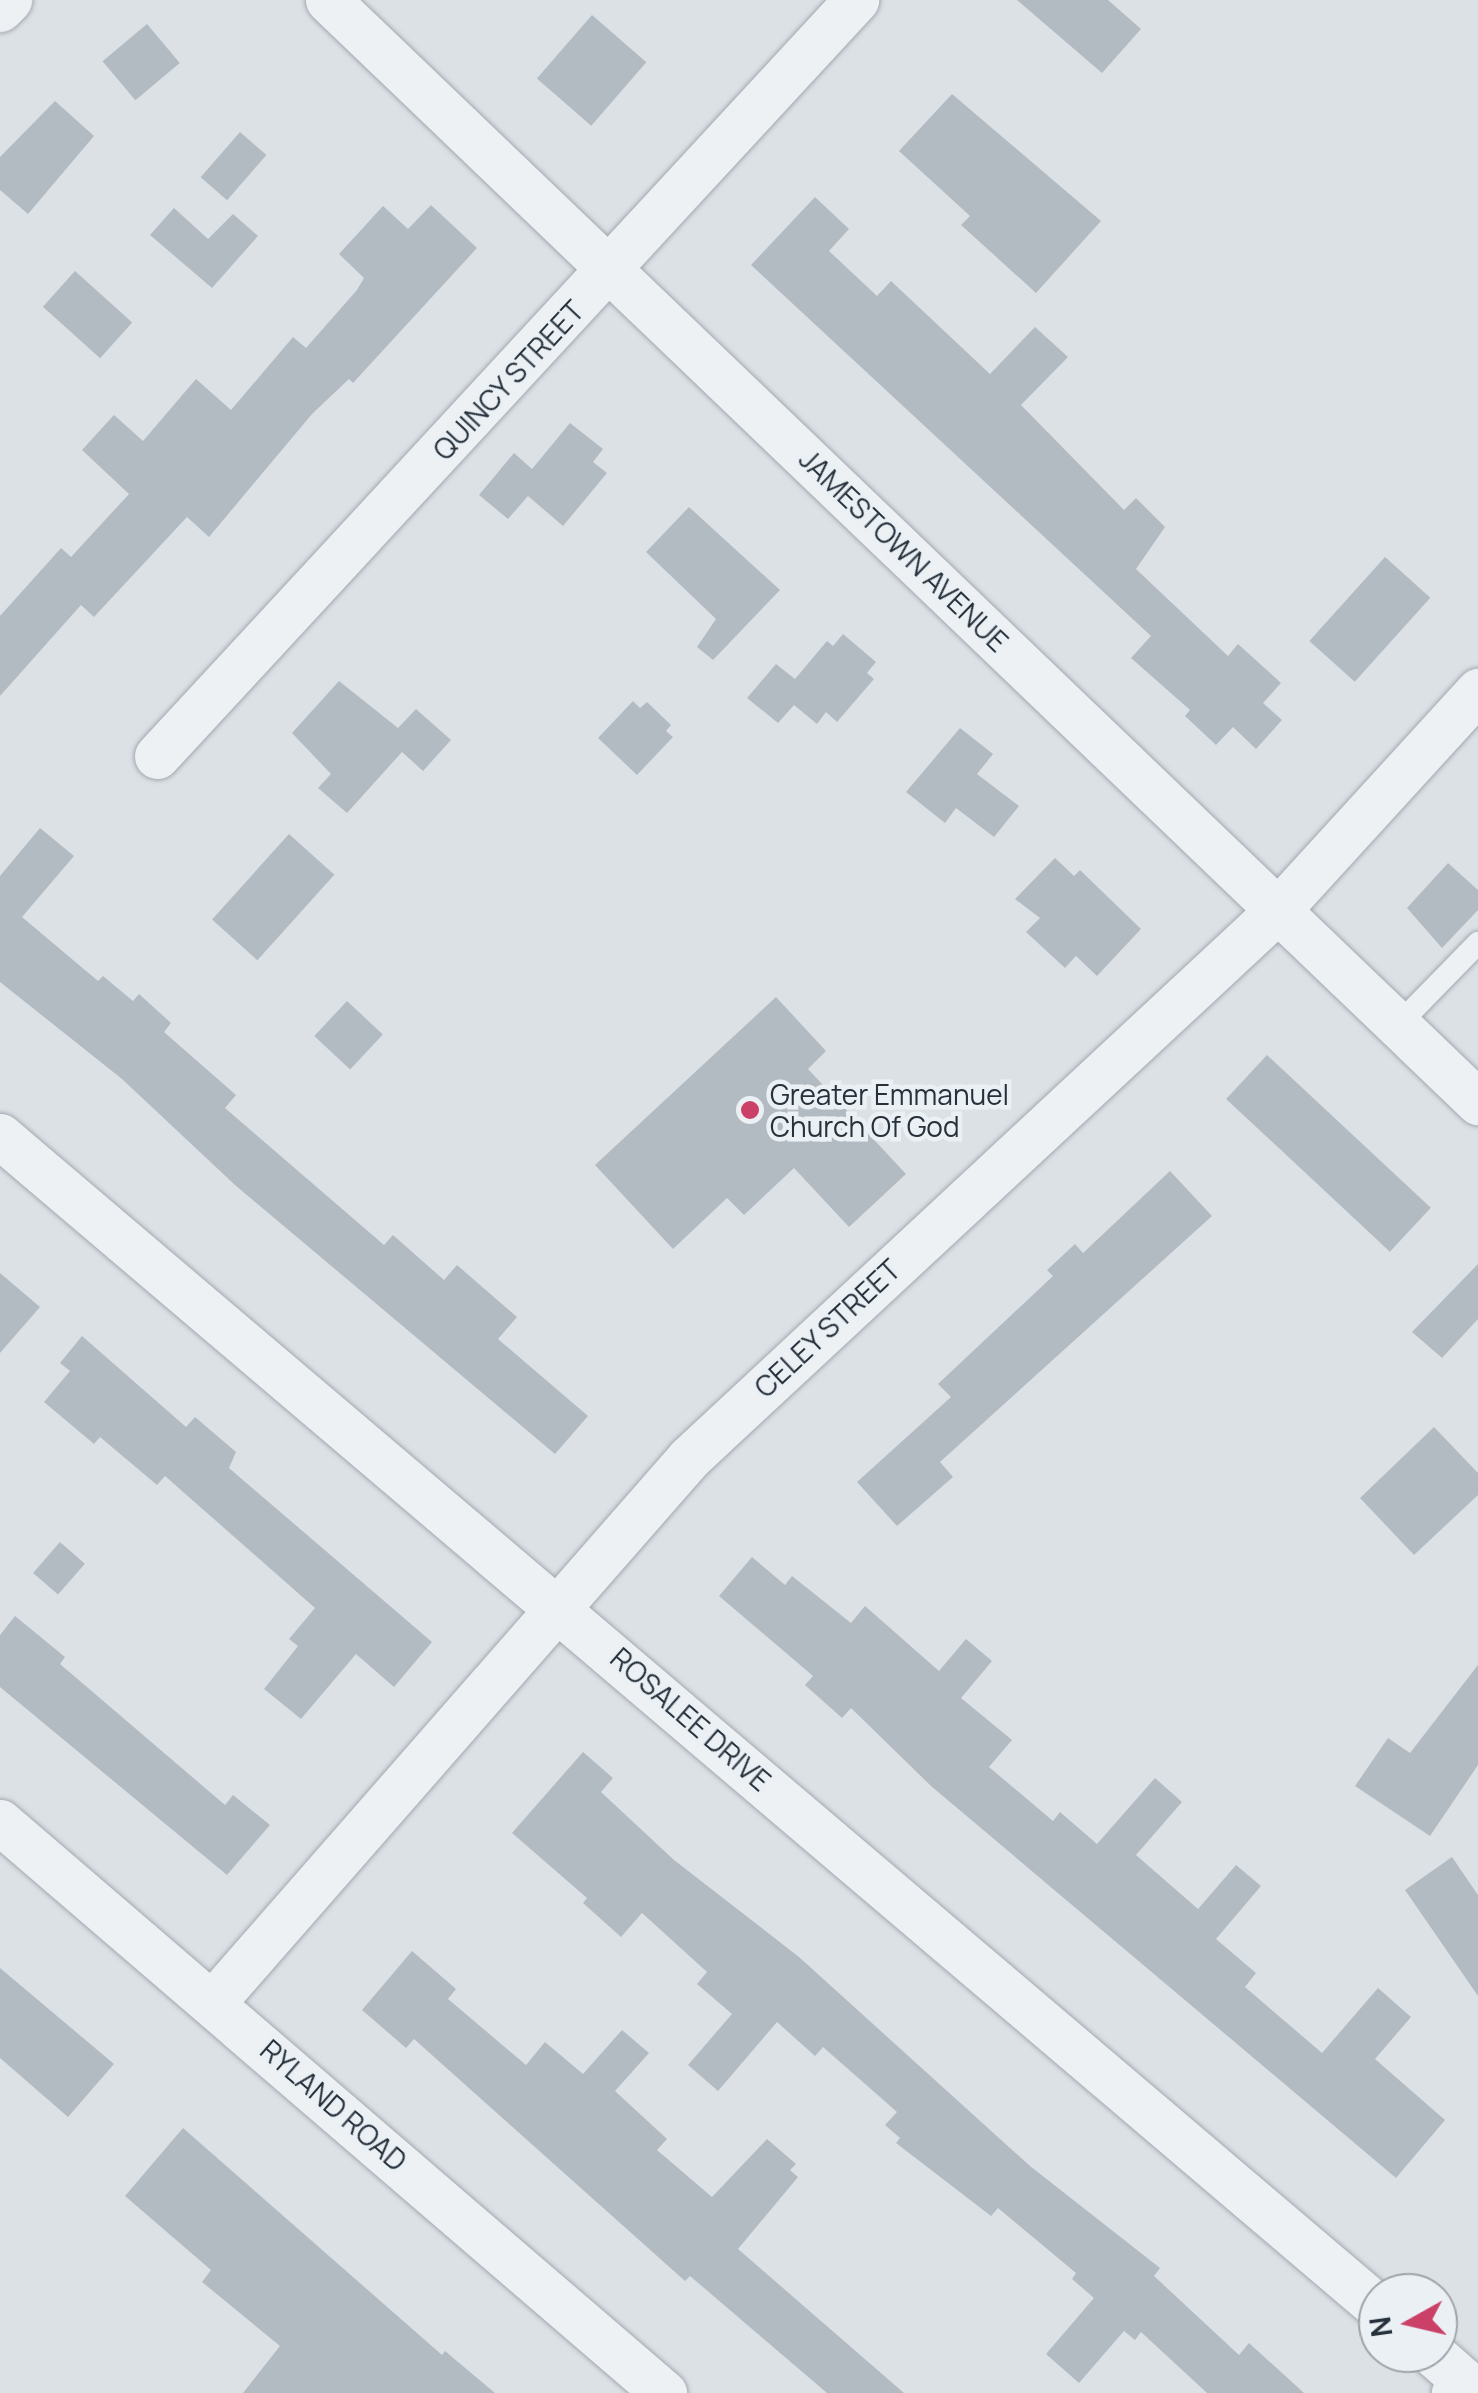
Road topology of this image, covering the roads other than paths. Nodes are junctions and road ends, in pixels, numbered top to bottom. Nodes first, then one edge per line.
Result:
1 (9, 0) edge
2 (328, 0) edge
3 (856, 0) edge
4 (0, 10) edge
5 (612, 268) junction
6 (1478, 691) edge
7 (156, 756) dead end
8 (1278, 910) junction
9 (1478, 942) edge
10 (1398, 1025) junction
11 (1478, 1102) edge
12 (0, 1136) edge
13 (558, 1604) junction
14 (0, 1822) edge
15 (214, 2001) junction
16 (1358, 2290) edge
17 (1455, 2373) edge
18 (664, 2393) edge
19 (1454, 2393) edge

1 - 4 street
2 - 5 street, JAMESTOWN AVENUE
3 - 5 street, QUINCY STREET
5 - 7 street, QUINCY STREET
5 - 8 street, JAMESTOWN AVENUE
6 - 8 street, CELEY STREET
8 - 10 street, JAMESTOWN AVENUE
8 - 13 street, CELEY STREET
9 - 10 lane
10 - 11 street, JAMESTOWN AVENUE
12 - 13 street, ROSALEE DRIVE
13 - 15 street, CELEY STREET
13 - 16 street, ROSALEE DRIVE
14 - 15 street, RYLAND ROAD
15 - 18 street, RYLAND ROAD
17 - 19 street

